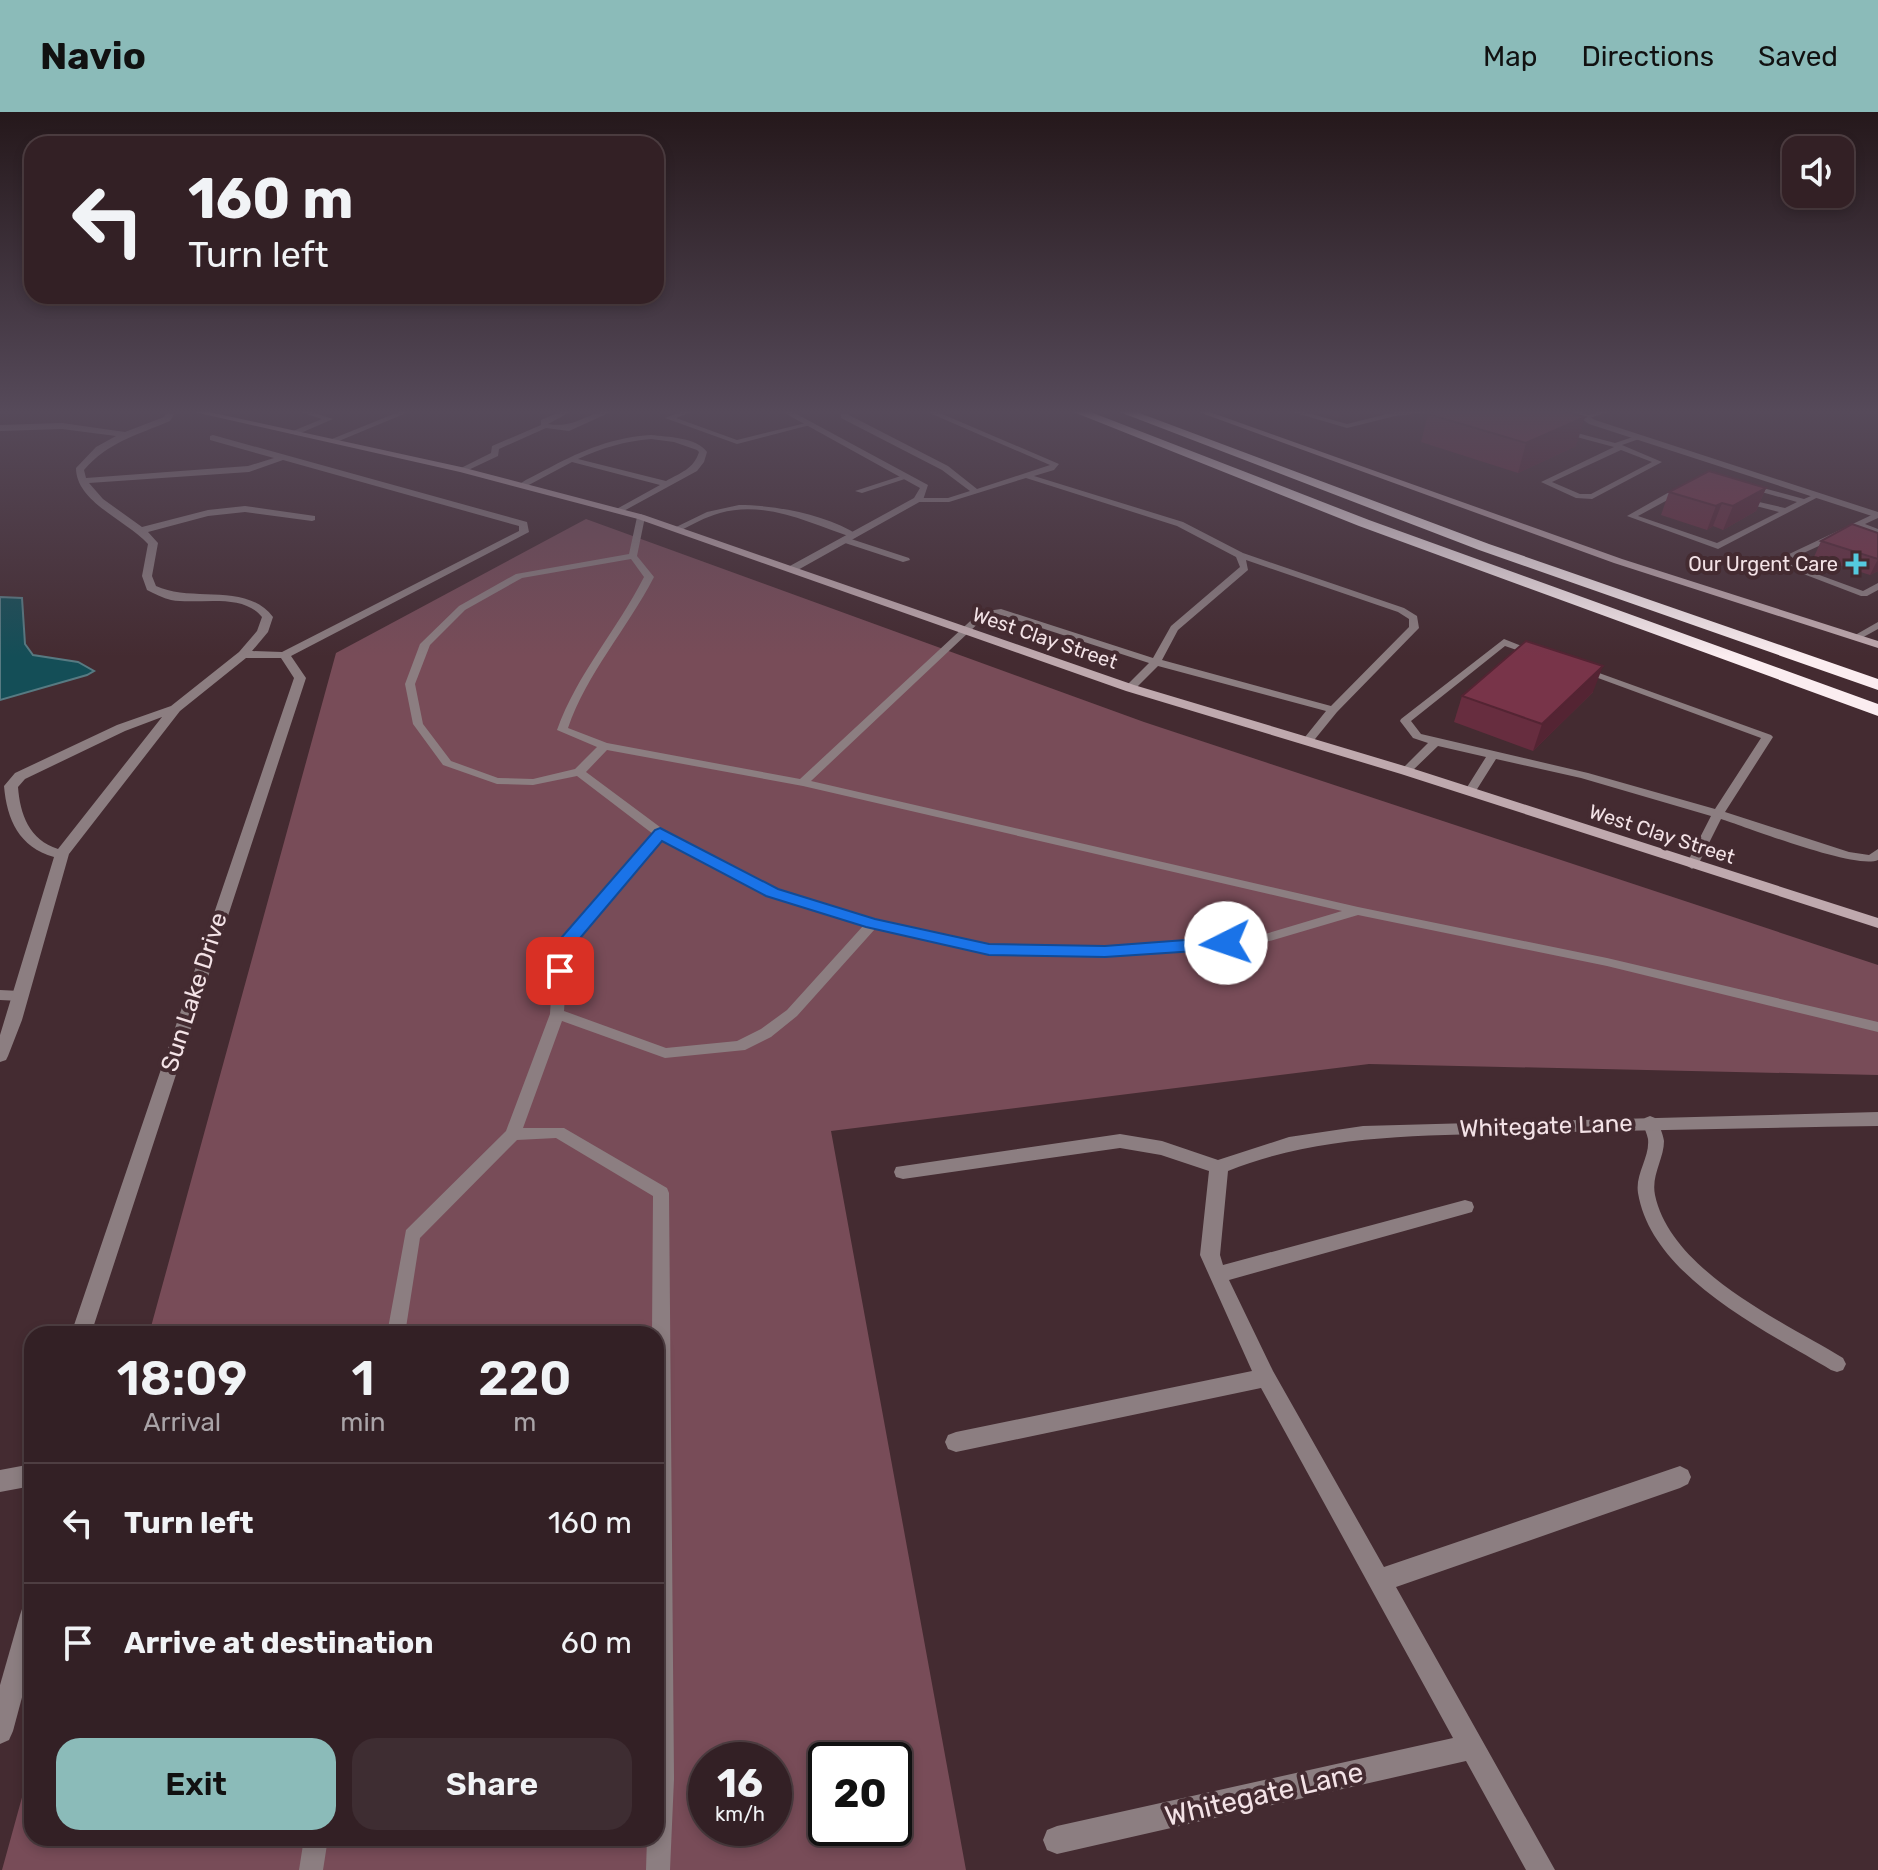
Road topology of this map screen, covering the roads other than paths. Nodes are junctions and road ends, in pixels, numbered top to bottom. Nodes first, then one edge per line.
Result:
1 (90, 493) edge
2 (418, 493) edge
3 (551, 493) edge
4 (650, 493) edge
5 (922, 493) edge
6 (972, 493) edge
7 (1081, 493) edge
8 (1287, 493) edge
9 (1342, 493) edge
10 (1429, 493) edge
11 (1572, 493) edge
12 (1599, 493) edge
13 (1673, 493) edge
14 (1775, 493) edge
15 (1812, 493) edge
16 (1818, 495) junction
17 (1730, 496) edge
18 (918, 500) junction
19 (1805, 502) junction
20 (617, 511) junction
21 (1786, 511) junction
22 (1878, 515) edge
23 (641, 517) junction
24 (312, 518) dead end
25 (1856, 524) junction
26 (676, 529) junction
27 (143, 530) junction
28 (1878, 532) edge
29 (850, 537) junction
30 (1240, 555) junction
31 (633, 556) junction
32 (906, 560) dead end
33 (792, 569) junction
34 (1878, 586) edge
35 (1878, 625) edge
36 (966, 632) junction
37 (1855, 638) junction
38 (1878, 645) edge
39 (243, 654) junction
40 (284, 655) junction
41 (1548, 658) edge
42 (1156, 662) junction
43 (1577, 668) edge
44 (1878, 685) edge
45 (1130, 688) junction
46 (176, 708) junction
47 (1333, 710) junction
48 (1878, 710) edge
49 (1307, 742) junction
50 (1436, 742) junction
51 (604, 746) junction
52 (1493, 755) junction
53 (1406, 771) junction
54 (579, 772) junction
55 (803, 783) junction
56 (1470, 792) junction
57 (1718, 814) junction
58 (660, 833) junction
59 (62, 853) junction
60 (1878, 853) edge
61 (1692, 865) junction
62 (1358, 911) junction
63 (1878, 923) edge
64 (872, 924) junction
65 (0, 995) edge
66 (20, 996) junction
67 (557, 1014) junction
68 (1878, 1027) edge
69 (0, 1056) edge
70 (1878, 1119) edge
71 (1650, 1122) junction
72 (513, 1134) junction
73 (1219, 1167) junction
74 (903, 1172) dead end
75 (1465, 1207) dead end
76 (1217, 1275) junction
77 (84, 1326) edge
78 (397, 1326) edge
79 (661, 1326) edge
80 (1837, 1364) dead end
81 (1266, 1378) junction
82 (956, 1442) dead end
83 (24, 1476) edge
84 (1680, 1477) dead end
85 (0, 1481) edge
86 (1378, 1581) junction
87 (24, 1644) edge
88 (0, 1731) edge
89 (1471, 1747) junction
90 (1057, 1840) dead end
91 (315, 1846) edge
92 (659, 1846) edge
93 (311, 1870) edge
94 (658, 1870) edge
95 (1541, 1870) edge

1 - 27 street
2 - 40 street
3 - 20 main road, West Clay Street
4 - 20 lane
5 - 18 street
6 - 18 lane
7 - 30 lane
8 - 48 highway
9 - 44 highway
10 - 37 main road
11 - 12 lane
13 - 21 lane
14 - 19 lane
15 - 16 street
16 - 19 lane
16 - 22 street
17 - 21 lane
18 - 29 street
19 - 21 lane
20 - 23 main road, West Clay Street
22 - 25 lane
23 - 26 main road, West Clay Street
23 - 31 lane
24 - 27 street
25 - 28 lane
25 - 34 lane
26 - 29 lane
26 - 33 main road, West Clay Street
27 - 39 street
29 - 32 lane
29 - 33 street
30 - 42 lane
30 - 47 lane
31 - 51 lane
31 - 54 lane
33 - 36 main road, West Clay Street
35 - 37 lane
36 - 42 lane
36 - 45 main road, West Clay Street
36 - 55 lane
37 - 38 main road
39 - 40 street
39 - 46 street
40 - 77 street, Sun Lake Drive
41 - 50 lane
42 - 45 lane
42 - 47 lane
43 - 57 lane
45 - 49 main road, West Clay Street
46 - 59 street
46 - 59 street
47 - 49 lane
49 - 53 main road, West Clay Street
50 - 52 lane
50 - 53 lane
51 - 54 lane
51 - 55 lane
52 - 56 lane
52 - 57 lane
53 - 56 main road, West Clay Street
54 - 58 lane
55 - 62 lane
56 - 61 main road, West Clay Street
57 - 60 lane
57 - 61 lane
58 - 64 lane
58 - 67 lane
59 - 66 street
61 - 63 main road, West Clay Street
62 - 64 lane
62 - 68 lane
64 - 67 lane
65 - 66 lane
66 - 69 street
67 - 72 lane
70 - 71 street, Whitegate Lane
71 - 73 street, Whitegate Lane
71 - 80 lane
72 - 78 lane
72 - 79 lane
73 - 74 street
73 - 76 street
75 - 76 street
76 - 81 street
81 - 82 street
81 - 86 street
83 - 85 street
84 - 86 street
86 - 89 street
87 - 88 street
89 - 90 street, Whitegate Lane
89 - 95 street
91 - 93 lane
92 - 94 lane

